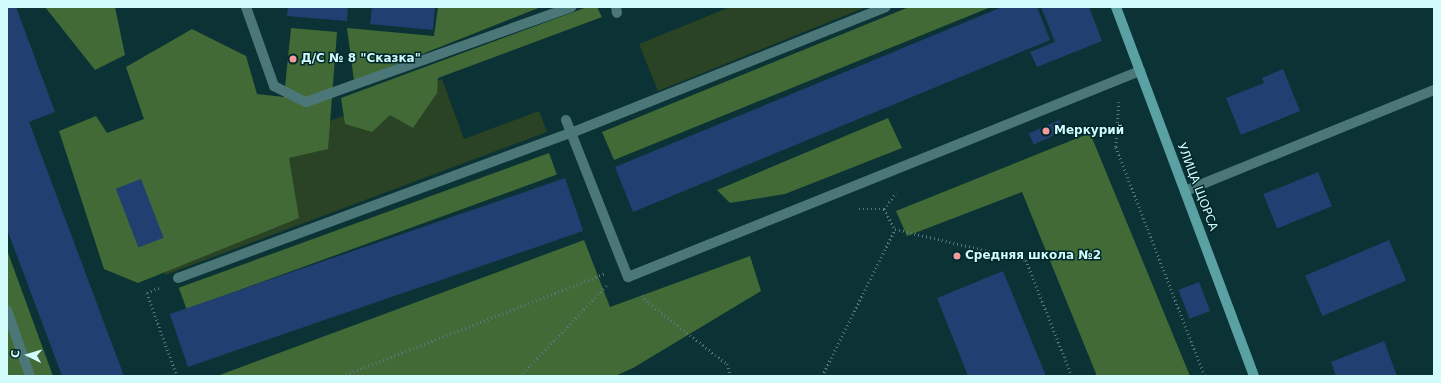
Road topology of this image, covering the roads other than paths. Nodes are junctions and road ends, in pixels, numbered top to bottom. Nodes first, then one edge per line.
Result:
1 (246, 7) edge
2 (571, 7) edge
3 (886, 7) edge
4 (1116, 7) edge
5 (1140, 72) junction
6 (1434, 90) edge
7 (566, 120) dead end
8 (571, 133) junction
9 (1185, 191) junction
10 (178, 278) road end
11 (7, 310) edge
12 (30, 376) edge
13 (1254, 376) edge

1 - 2 street
3 - 8 street
4 - 5 street, УЛИЦА ЩОРСА
5 - 8 street
5 - 9 street, УЛИЦА ЩОРСА
6 - 9 street
7 - 8 street
8 - 10 street
9 - 13 street, УЛИЦА ЩОРСА
11 - 12 street

